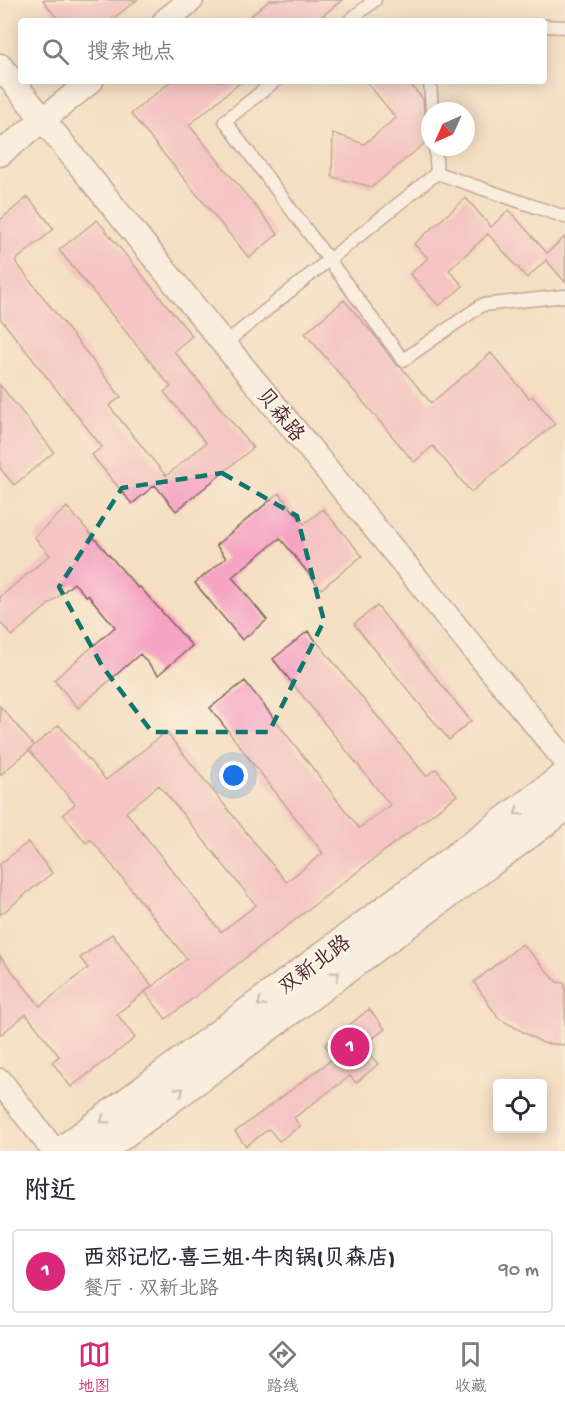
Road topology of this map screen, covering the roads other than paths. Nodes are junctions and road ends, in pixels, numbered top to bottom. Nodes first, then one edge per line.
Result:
1 (190, 0) edge
2 (375, 0) edge
3 (169, 18) edge
4 (353, 18) edge
5 (547, 26) edge
6 (565, 27) edge
7 (0, 66) edge
8 (87, 84) edge
9 (270, 84) edge
10 (430, 84) edge
11 (431, 102) edge
12 (43, 120) junction
13 (0, 154) edge
14 (436, 156) edge
15 (437, 173) junction
16 (565, 217) edge
17 (329, 260) junction
18 (565, 296) edge
19 (224, 344) junction
20 (565, 760) edge
21 (565, 777) edge
22 (565, 806) edge
23 (0, 1081) edge
24 (54, 1151) edge
25 (63, 1151) edge
26 (99, 1151) edge

1 - 3 street
2 - 4 lane
5 - 6 lane
7 - 12 street, 贝森路
8 - 12 street
9 - 17 lane
10 - 11 lane
12 - 13 street
12 - 19 street, 贝森路
14 - 15 lane
15 - 16 lane
15 - 17 lane
17 - 18 lane
17 - 19 lane
19 - 20 street, 贝森路
21 -> 25 street, 双新北路
26 -> 22 street, 双新北路
23 - 24 street

